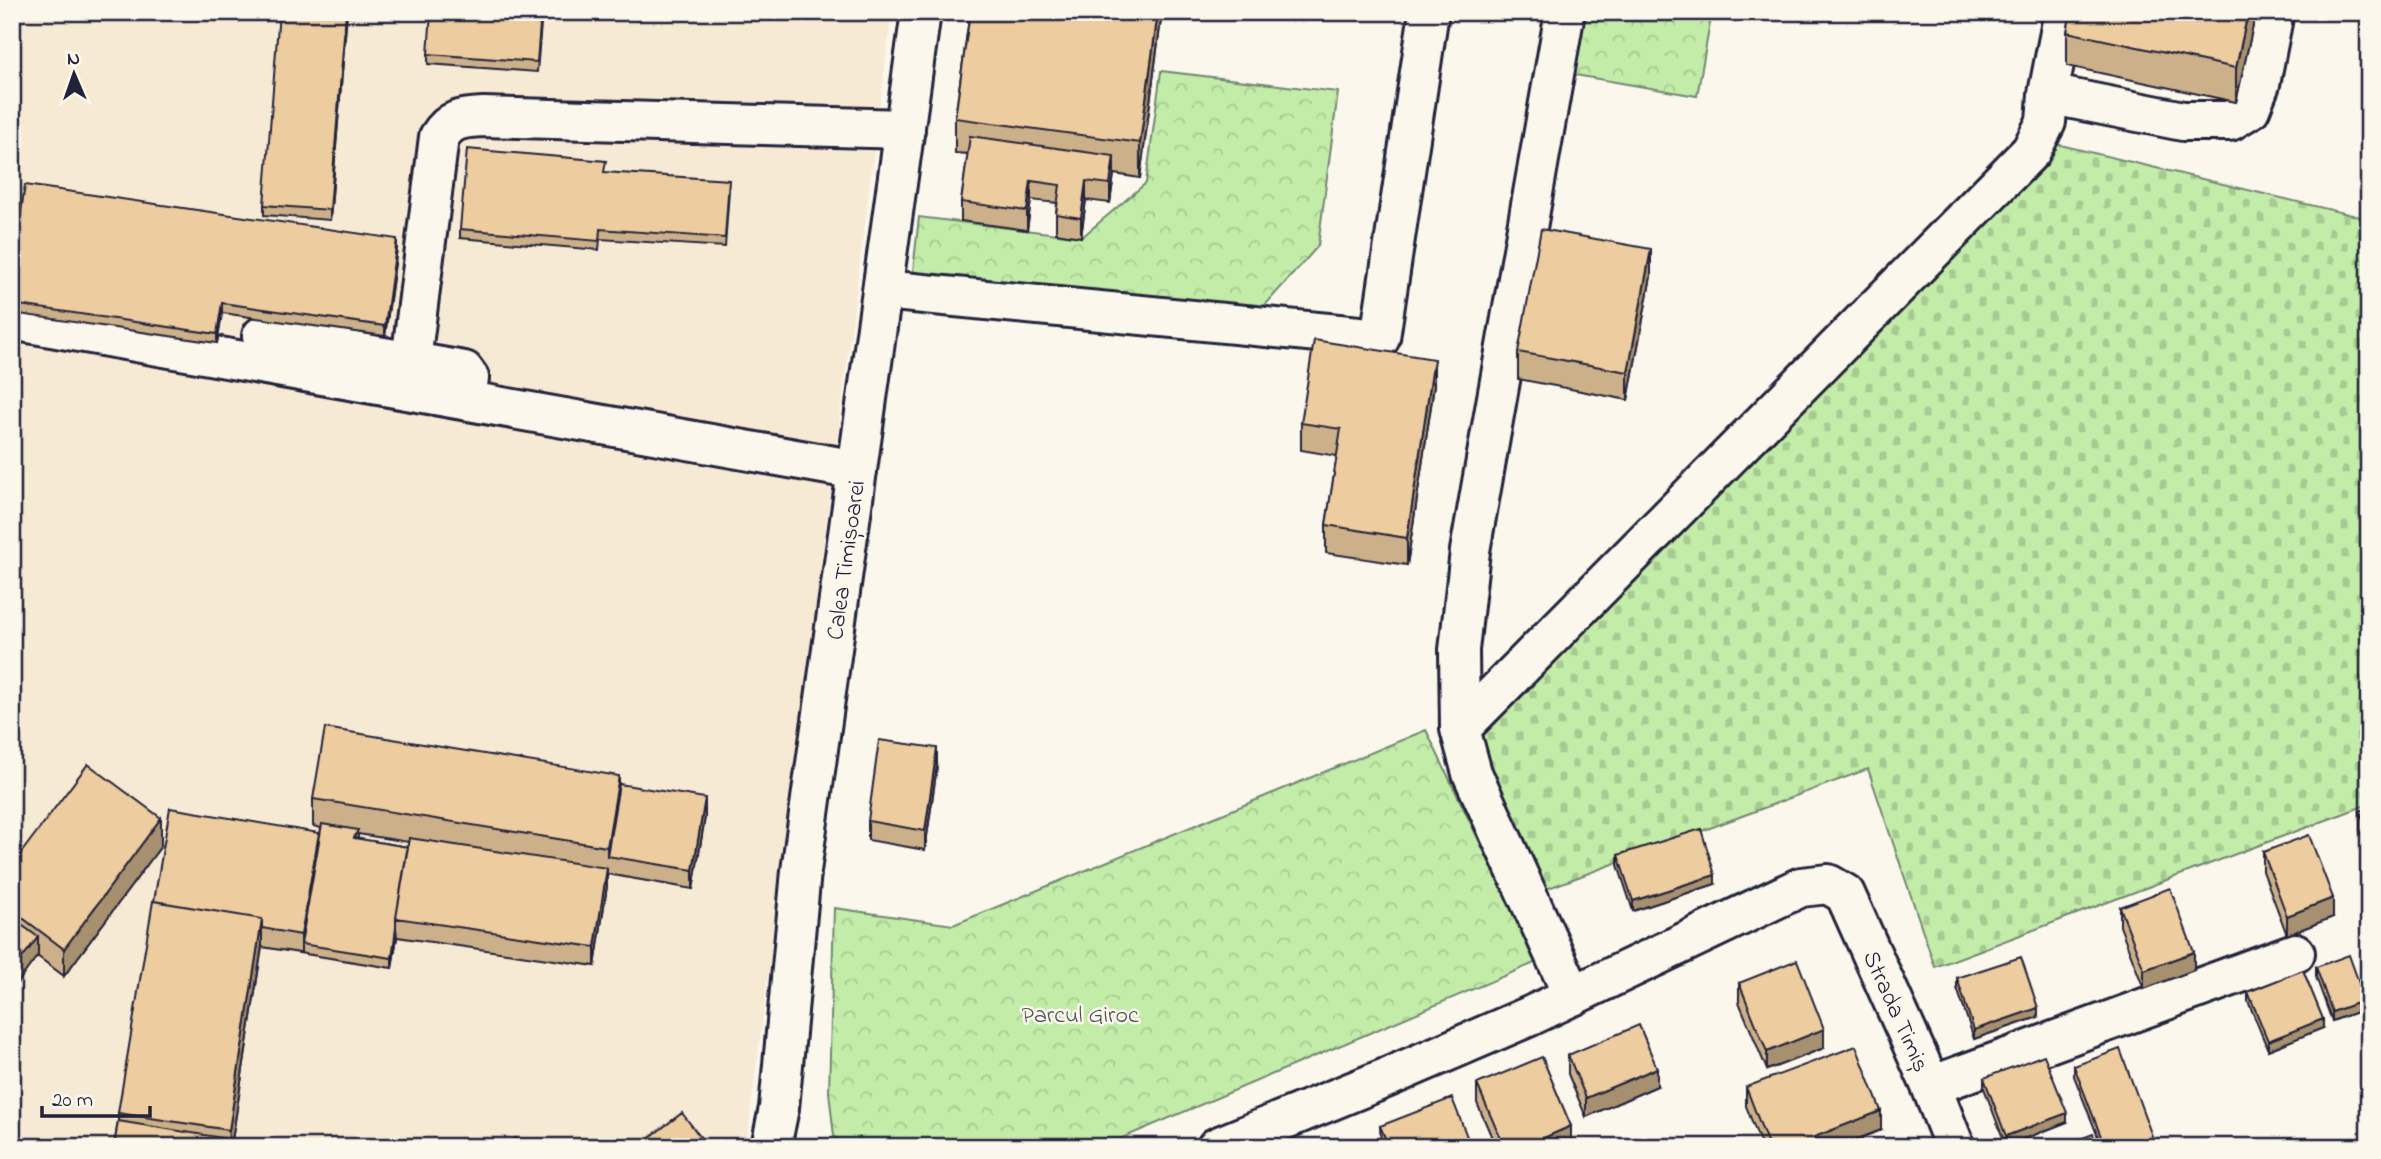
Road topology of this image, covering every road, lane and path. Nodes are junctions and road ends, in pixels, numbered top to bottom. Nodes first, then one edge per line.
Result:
1 (921, 12) edge
2 (1429, 12) edge
3 (1565, 12) edge
4 (2064, 12) edge
5 (2274, 12) edge
6 (2048, 94) junction
7 (905, 130) junction
8 (883, 290) junction
9 (12, 320) edge
10 (262, 336) dead end
11 (411, 361) junction
12 (466, 400) junction
13 (857, 470) junction
14 (1460, 729) junction
15 (2295, 953) dead end
16 (1573, 996) junction
17 (1931, 1086) junction
18 (779, 1108) junction
19 (771, 1147) edge
20 (791, 1147) edge
21 (1217, 1147) edge
22 (1955, 1147) edge

1 - 7 main road, Calea Timișoarei
2 - 8 main road
3 - 14 main road
4 - 6 main road
5 - 6 main road
6 - 14 main road
7 - 8 main road, Calea Timișoarei
7 - 11 main road
8 - 13 main road, Calea Timișoarei
9 - 12 main road
10 - 11 main road
11 - 12 main road
12 - 13 main road
13 - 18 main road, Calea Timișoarei
14 - 16 main road
15 - 17 main road
16 - 17 main road, Strada Timiș
16 - 21 main road
17 - 22 main road, Strada Timiș
18 - 19 main road, Calea Timișoarei
18 - 20 main road, Calea Timișoarei

